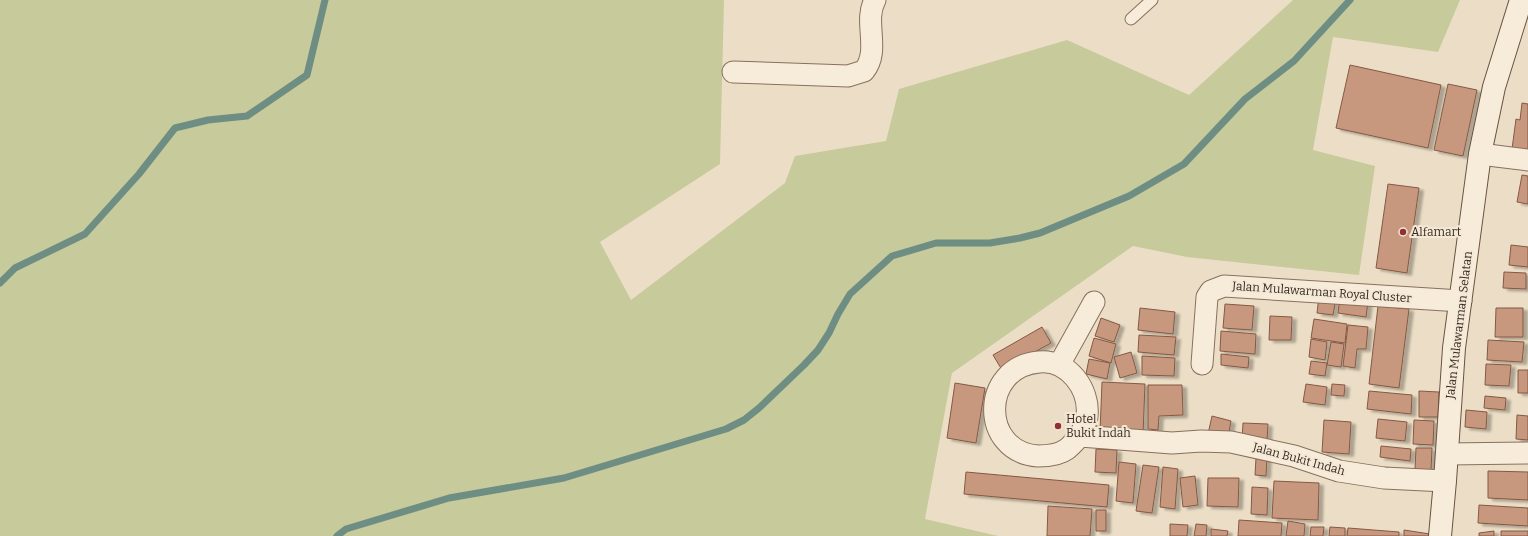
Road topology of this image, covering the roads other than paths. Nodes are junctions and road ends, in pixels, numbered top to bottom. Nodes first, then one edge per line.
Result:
1 (875, 0) edge
2 (1152, 0) edge
3 (1521, 0) edge
4 (1131, 19) dead end
5 (733, 72) dead end
6 (1480, 154) junction
7 (1528, 160) edge
8 (1460, 301) junction
9 (1094, 302) dead end
10 (1202, 364) dead end
11 (1059, 365) junction
12 (1080, 436) junction
13 (1528, 453) edge
14 (1447, 454) junction
15 (1446, 480) junction
16 (1440, 536) edge

1 - 5 street
2 - 4 lane
3 - 6 street, Jalan Mulawarman Selatan
6 - 7 street
6 - 8 street, Jalan Mulawarman Selatan
8 - 10 street, Jalan Mulawarman Royal Cluster
8 - 14 street, Jalan Mulawarman Selatan
9 - 11 street
11 - 12 street
11 - 12 street
12 - 15 street, Jalan Bukit Indah
13 - 14 street
14 - 15 street, Jalan Mulawarman Selatan
15 - 16 street, Jalan Mulawarman Selatan

